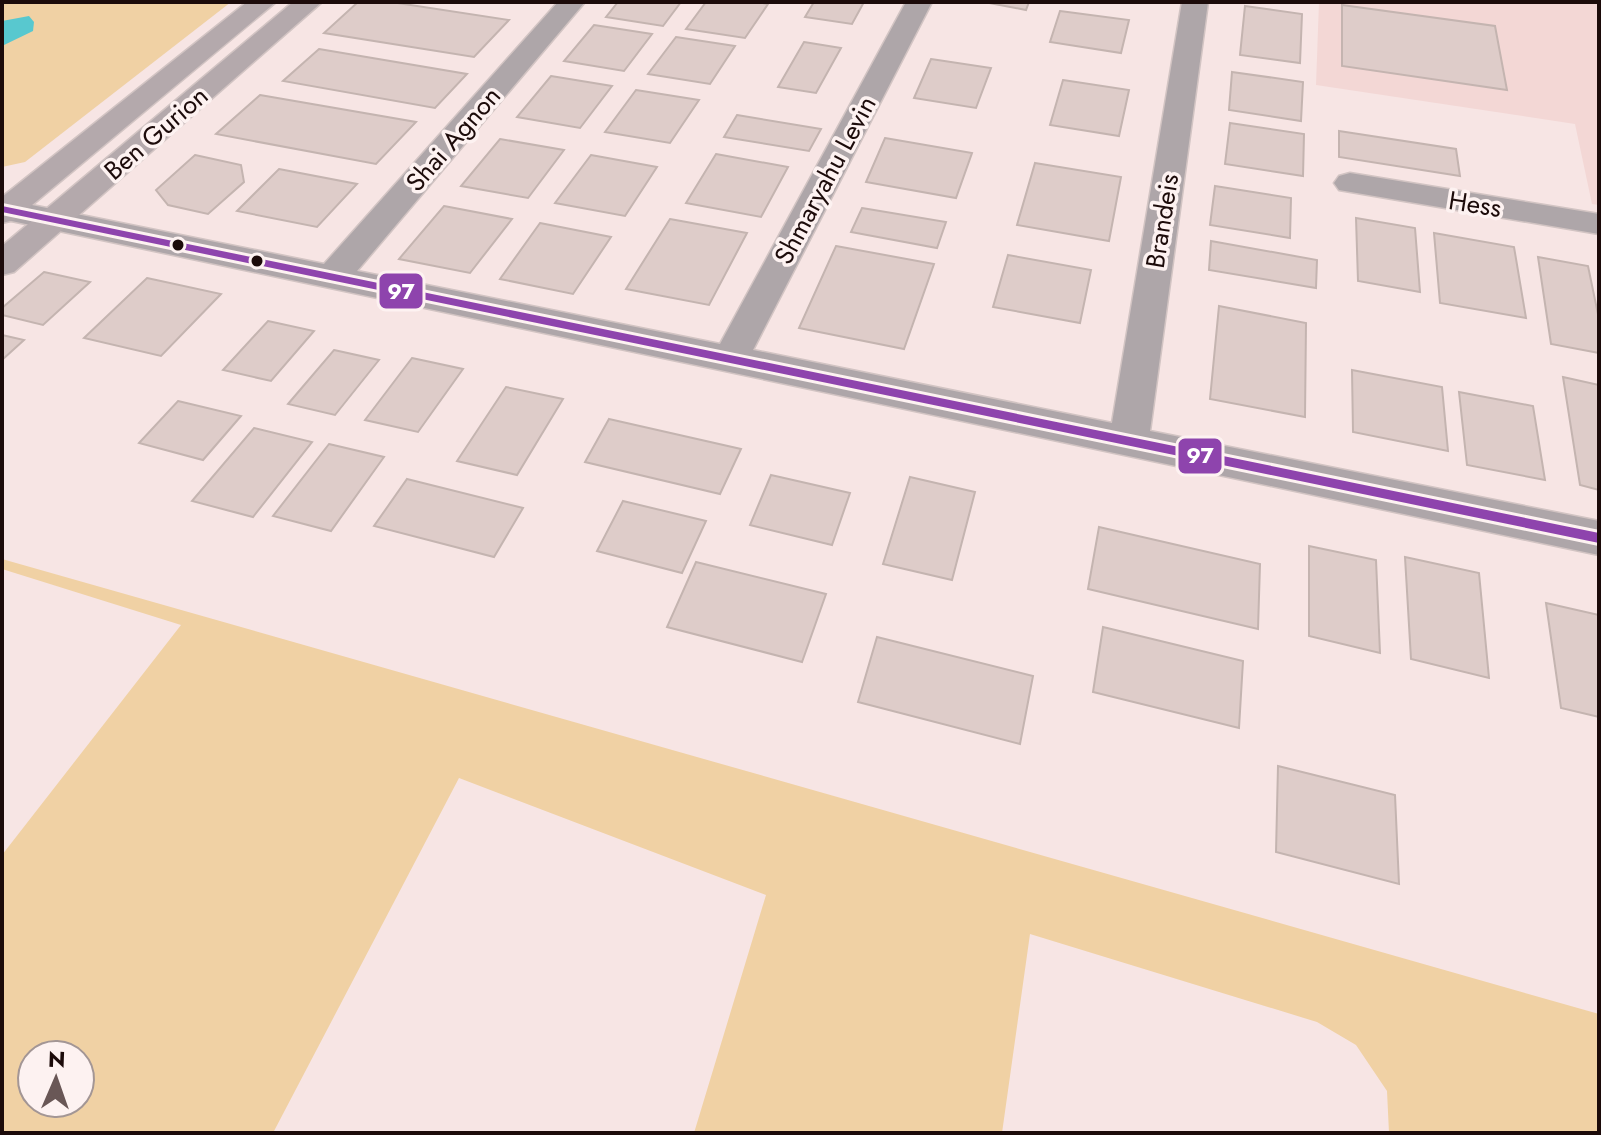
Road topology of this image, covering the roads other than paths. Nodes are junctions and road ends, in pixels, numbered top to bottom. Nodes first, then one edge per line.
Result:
1 (263, 2) edge
2 (309, 2) edge
3 (572, 2) edge
4 (919, 2) edge
5 (1195, 2) edge
6 (1350, 183) dead end
7 (3, 210) edge
8 (55, 219) junction
9 (1599, 224) edge
10 (2, 264) edge
11 (334, 275) junction
12 (731, 357) junction
13 (1129, 440) junction
14 (1599, 538) edge

1 - 7 main road, Ben Gurion
2 - 8 main road, Ben Gurion
3 - 11 street, Shai Agnon
4 - 12 street, Shmaryahu Levin
5 - 13 street, Brandeis
6 - 9 street, Hess
7 - 8 street
8 - 10 main road, Ben Gurion
8 - 11 street
11 - 12 street
12 - 13 street
13 - 14 street

